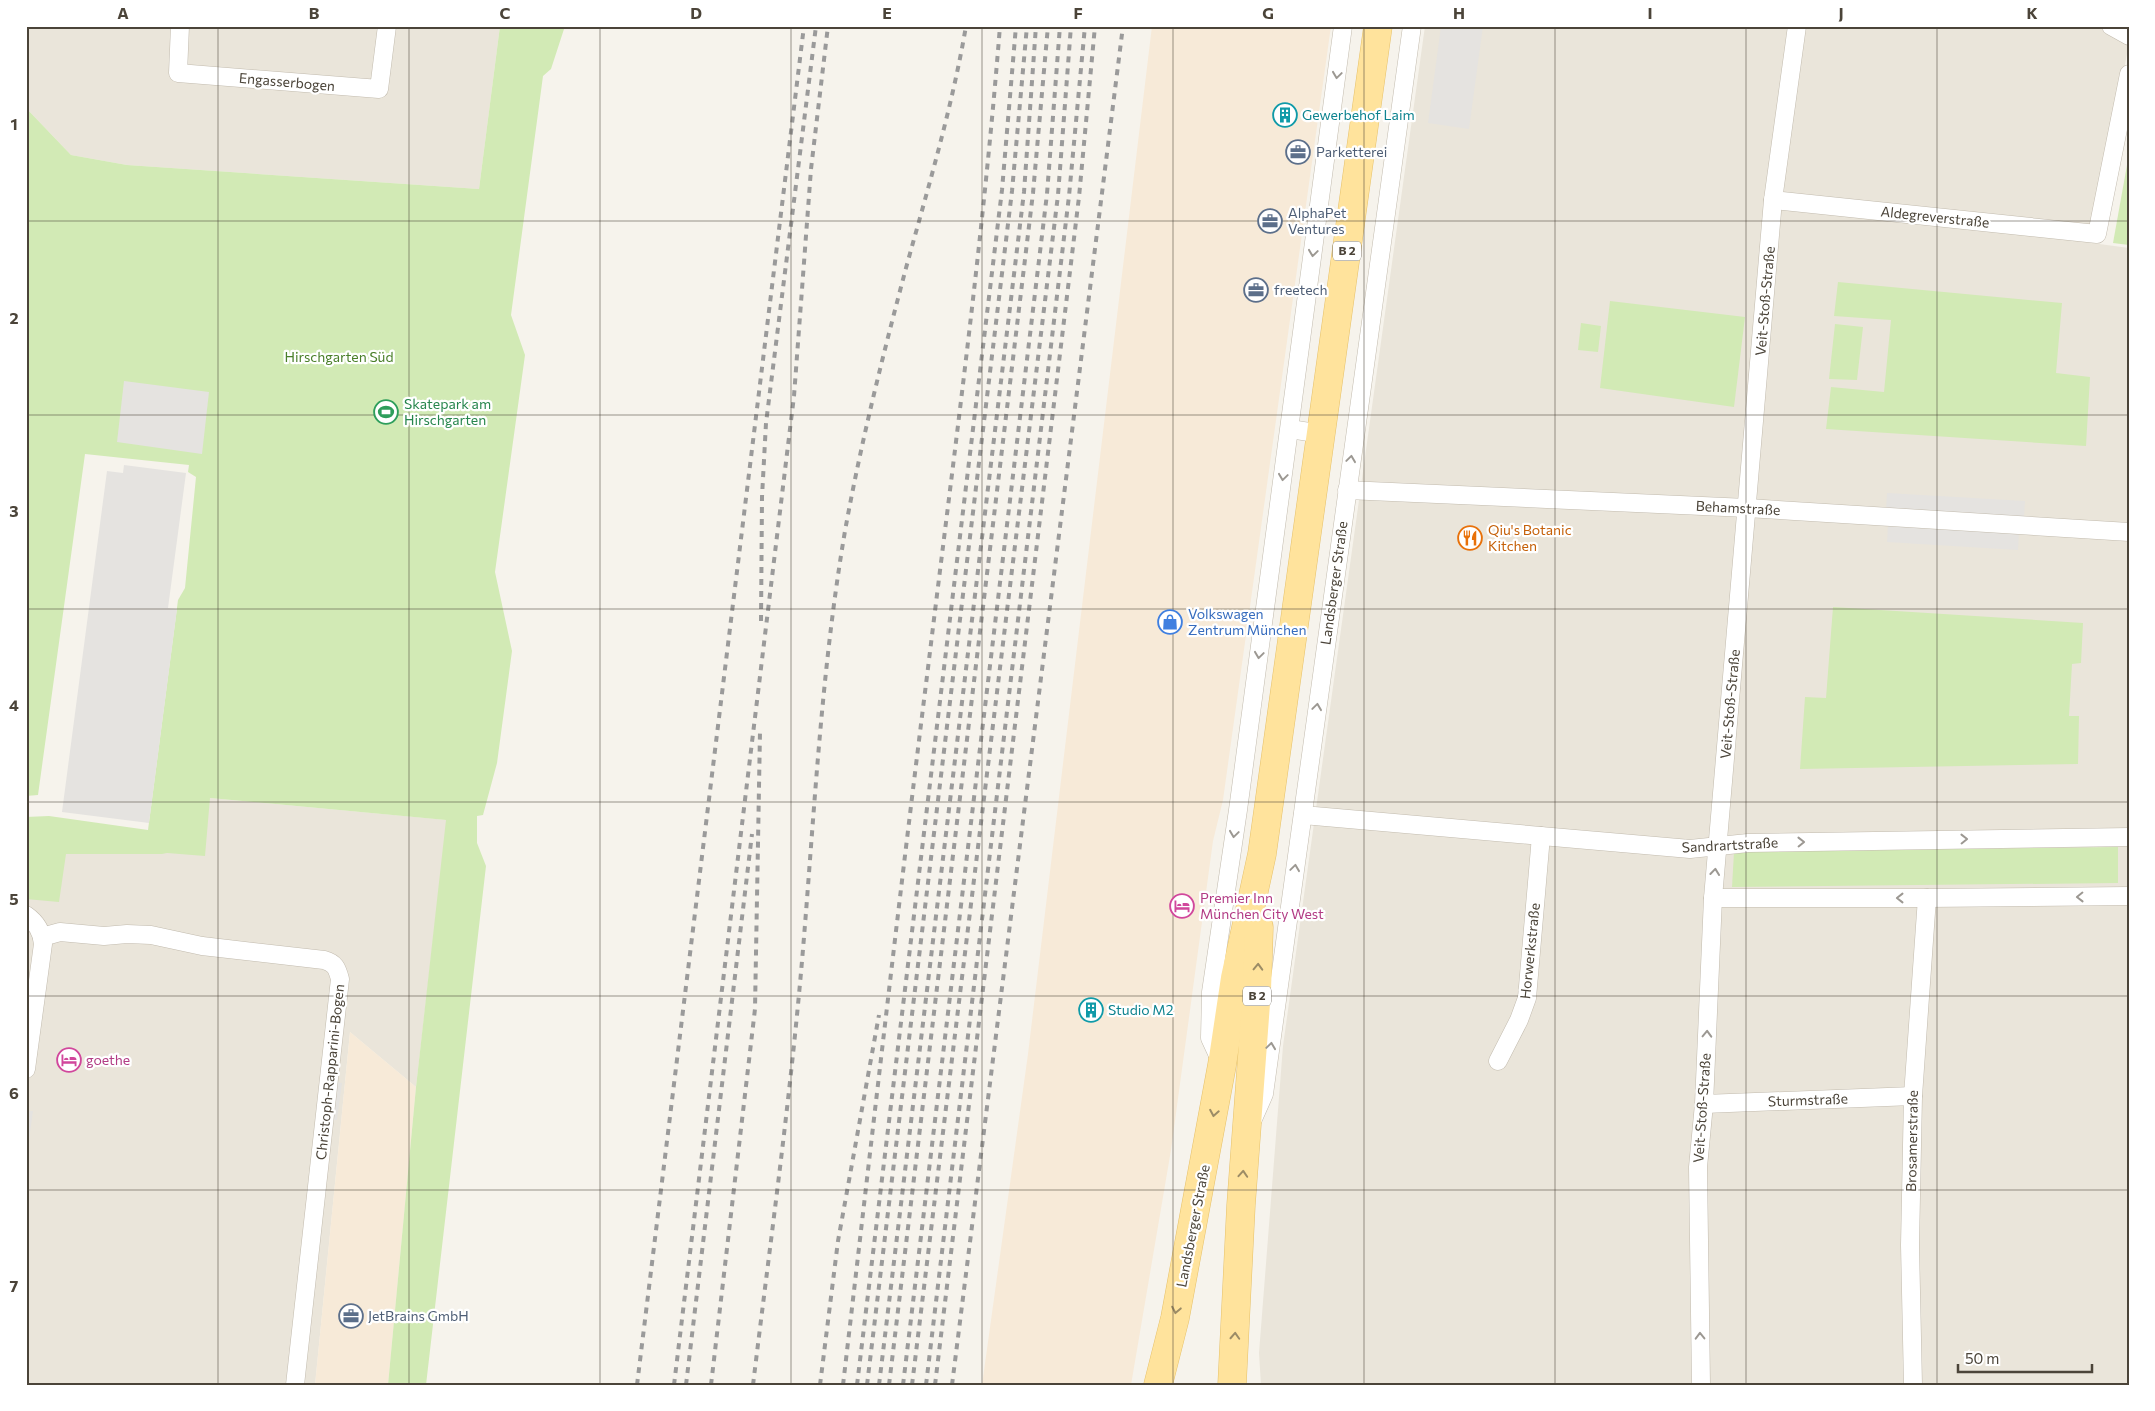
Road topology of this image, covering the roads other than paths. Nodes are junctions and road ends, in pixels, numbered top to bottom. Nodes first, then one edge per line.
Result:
1 (180, 26) edge
2 (387, 26) edge
3 (1343, 26) edge
4 (1378, 26) edge
5 (1412, 26) edge
6 (1797, 26) edge
7 (2111, 26) edge
8 (2129, 36) edge
9 (2129, 74) edge
10 (1773, 200) junction
11 (1290, 429) junction
12 (1322, 434) junction
13 (1347, 490) junction
14 (1747, 508) junction
15 (2129, 532) edge
16 (1238, 810) junction
17 (1268, 813) junction
18 (1303, 815) junction
19 (1541, 836) junction
20 (2129, 837) edge
21 (1718, 847) junction
22 (1262, 854) junction
23 (2129, 896) edge
24 (1713, 898) junction
25 (1927, 898) junction
26 (26, 916) edge
27 (42, 937) junction
28 (1498, 1060) dead end
29 (1222, 1065) junction
30 (26, 1069) edge
31 (1913, 1096) junction
32 (1704, 1104) junction
33 (1245, 1138) junction
34 (295, 1385) edge
35 (1158, 1385) edge
36 (1232, 1385) edge
37 (1701, 1385) edge
38 (1912, 1385) edge

1 - 2 street, Engasserbogen
3 -> 11 street
4 - 12 main road, Landsberger Straße / B 2
13 -> 5 street, Landsberger Straße
6 - 10 street, Veit-Stoß-Straße
7 - 8 street
9 - 10 street, Aldegreverstraße
10 - 14 street, Veit-Stoß-Straße
11 - 12 street
11 -> 16 street
12 - 17 main road, Landsberger Straße / B 2
13 - 14 street, Behamstraße
18 -> 13 street, Landsberger Straße
14 - 15 street, Behamstraße
14 - 21 street, Veit-Stoß-Straße
16 - 17 street
16 -> 29 street
17 - 22 main road, Landsberger Straße / B 2
18 - 19 street, Sandrartstraße
33 -> 18 street, Landsberger Straße
19 - 21 street, Sandrartstraße
19 - 28 street, Horwerkstraße
21 -> 20 street, Sandrartstraße
24 -> 21 street, Veit-Stoß-Straße
22 - 29 main road, Landsberger Straße / B 2
33 -> 22 main road, Landsberger Straße / B 2
23 -> 25 street
25 -> 24 street
32 -> 24 street, Veit-Stoß-Straße
25 - 31 street, Brosamerstraße
26 - 27 street
27 - 30 street
27 - 34 street, Christoph-Rapparini-Bogen
29 -> 35 main road, Landsberger Straße / B 2
31 - 32 street, Sturmstraße
31 - 38 street, Brosamerstraße
37 -> 32 street, Veit-Stoß-Straße
36 -> 33 main road, Landsberger Straße / B 2

